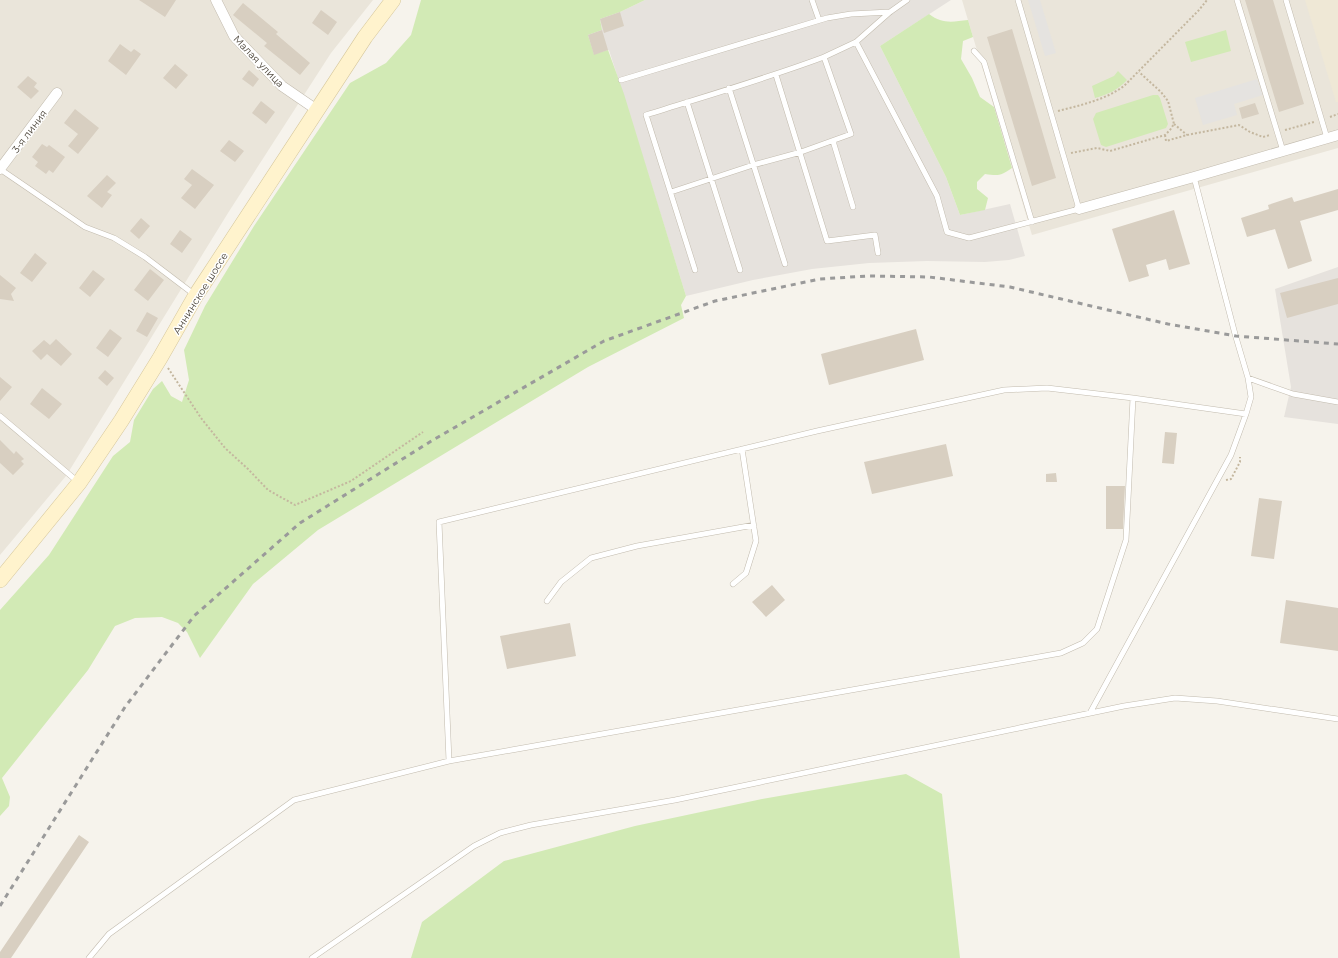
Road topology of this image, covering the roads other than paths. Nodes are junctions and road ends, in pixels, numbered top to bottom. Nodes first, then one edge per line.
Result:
1 (216, 0) edge
2 (393, 0) edge
3 (812, 0) edge
4 (907, 0) edge
5 (1018, 0) edge
6 (1237, 0) edge
7 (1286, 0) edge
8 (890, 12) junction
9 (819, 20) junction
10 (856, 42) junction
11 (974, 51) dead end
12 (824, 57) junction
13 (776, 75) junction
14 (621, 80) dead end
15 (728, 88) junction
16 (57, 93) dead end
17 (687, 102) junction
18 (317, 110) junction
19 (1338, 135) edge
20 (1327, 138) junction
21 (834, 141) junction
22 (1283, 151) junction
23 (801, 152) junction
24 (753, 165) junction
25 (0, 169) edge
26 (1194, 177) junction
27 (711, 179) junction
28 (671, 192) junction
29 (853, 207) dead end
30 (1079, 209) junction
31 (1032, 222) junction
32 (878, 253) dead end
33 (784, 264) dead end
34 (695, 270) dead end
35 (740, 270) dead end
36 (196, 295) junction
37 (1248, 378) junction
38 (1132, 398) junction
39 (1338, 402) edge
40 (1246, 414) junction
41 (0, 416) edge
42 (742, 449) junction
43 (79, 483) junction
44 (754, 525) junction
45 (0, 580) edge
46 (733, 584) dead end
47 (547, 601) dead end
48 (1090, 713) junction
49 (1338, 719) edge
50 (449, 761) junction
51 (89, 958) edge
52 (312, 958) edge

1 - 18 street, Малая улица
2 - 18 main road, Аннинское шоссе
3 - 9 lane
4 - 8 lane
5 - 30 lane
6 - 22 lane
7 - 20 lane
8 - 9 lane
8 - 10 lane
9 - 14 lane
10 - 12 lane
10 - 31 lane
11 - 31 lane
12 - 13 lane
12 - 21 lane
13 - 15 lane
13 - 23 lane
15 - 17 lane
15 - 24 lane
16 - 25 street, 3-я линия
17 - 27 lane
17 - 28 lane
18 - 36 main road, Аннинское шоссе
19 - 20 street
20 - 22 street
21 - 23 lane
21 - 29 lane
22 - 26 street
23 - 24 lane
23 - 32 lane
24 - 27 lane
24 - 33 lane
25 - 36 lane
26 - 30 street
26 - 37 lane
27 - 28 lane
27 - 35 lane
28 - 34 lane
30 - 31 lane
36 - 43 main road, Аннинское шоссе
37 - 39 lane
37 - 40 lane
38 - 40 lane
38 - 42 lane
38 - 50 lane
40 - 48 lane
41 - 43 lane
42 - 44 lane
42 - 50 lane
43 - 45 main road, Аннинское шоссе
44 - 46 lane
44 - 47 lane
48 - 49 lane
48 - 52 lane
50 - 51 lane

